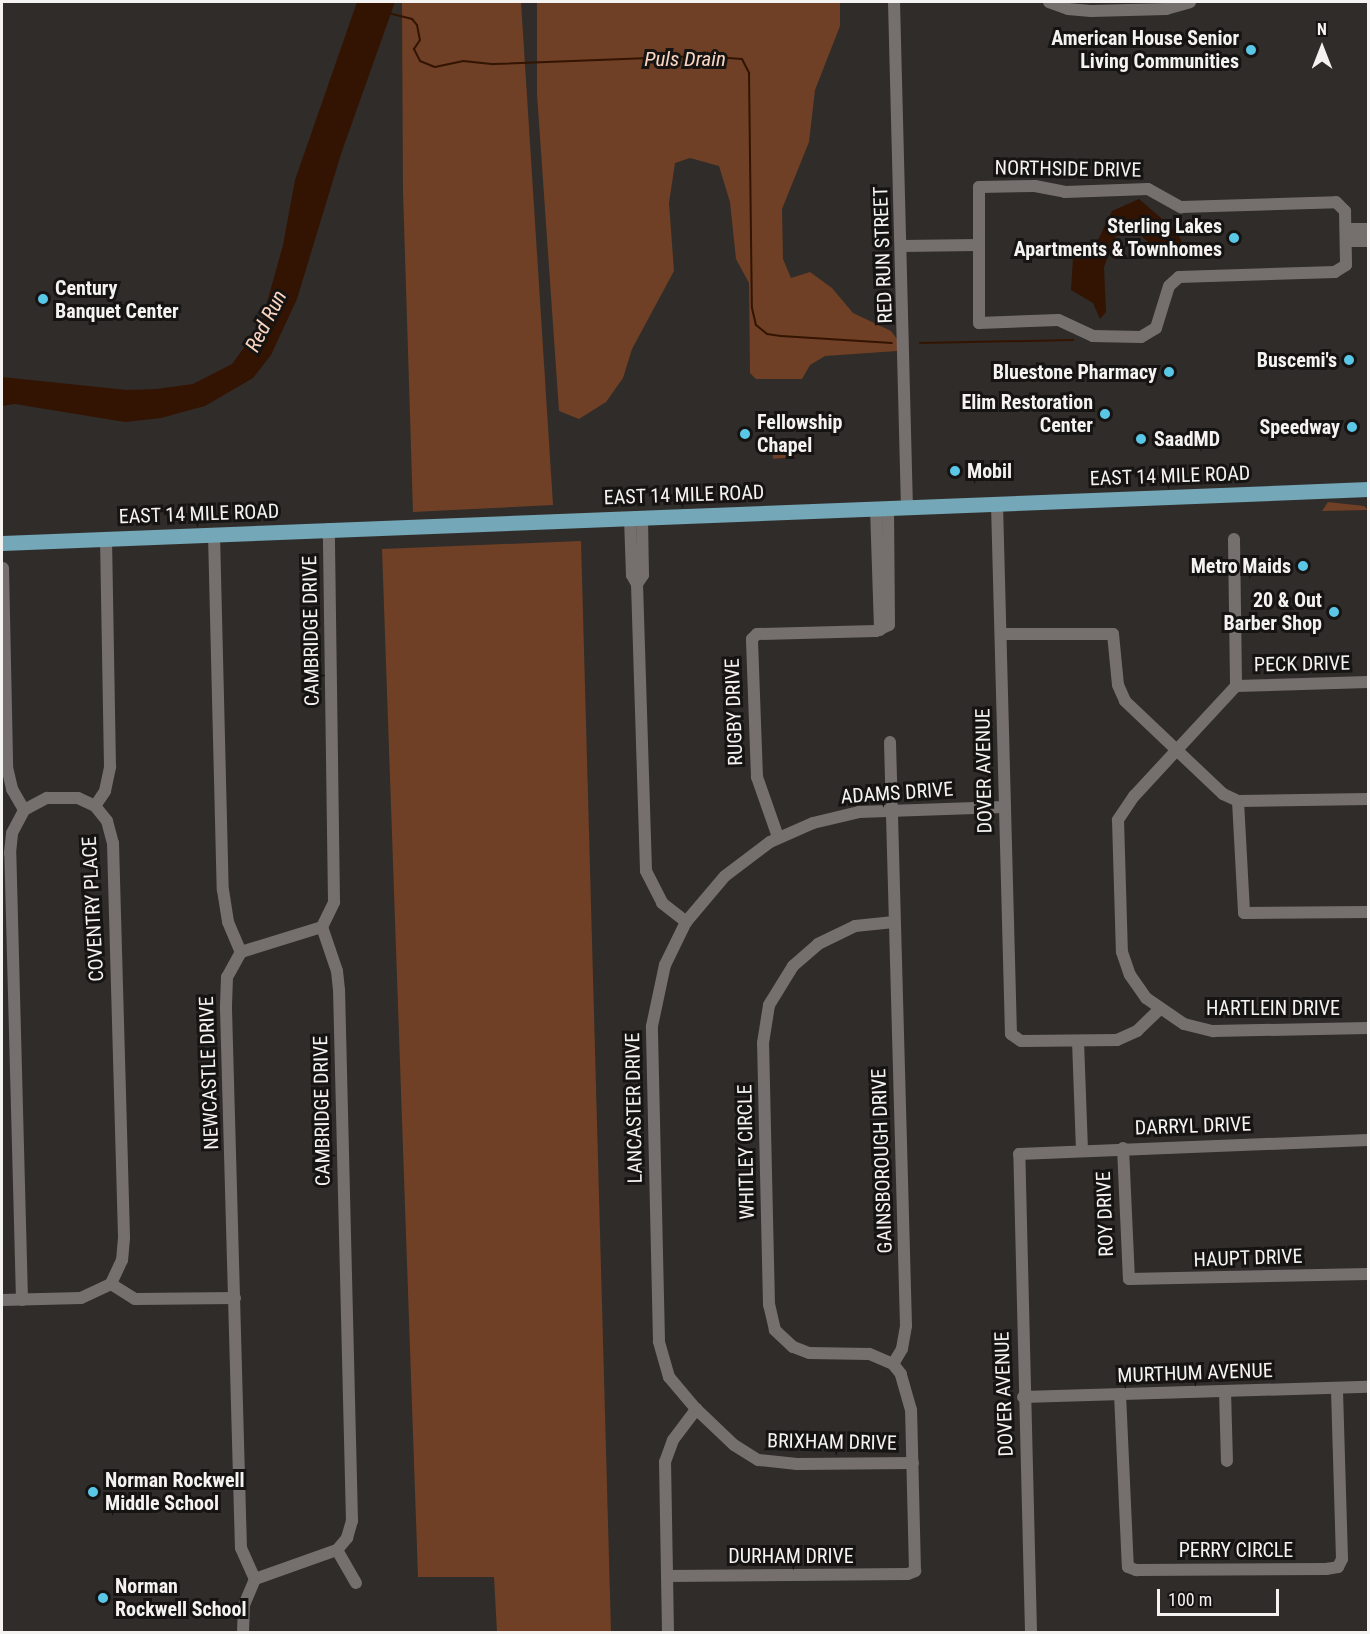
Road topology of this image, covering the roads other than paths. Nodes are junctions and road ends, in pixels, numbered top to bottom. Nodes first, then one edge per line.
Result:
1 (894, 2) edge
2 (1049, 2) edge
3 (1190, 2) edge
4 (1368, 229) edge
5 (1347, 235) junction
6 (1368, 241) edge
7 (977, 244) junction
8 (902, 246) junction
9 (1368, 489) edge
10 (997, 504) junction
11 (907, 507) junction
12 (882, 508) junction
13 (636, 517) junction
14 (329, 530) junction
15 (214, 534) junction
16 (106, 538) junction
17 (1233, 539) dead end
18 (2, 543) edge
19 (3, 568) dead end
20 (1000, 634) junction
21 (1368, 682) edge
22 (1236, 686) junction
23 (890, 742) dead end
24 (1177, 751) junction
25 (1368, 799) edge
26 (1238, 801) junction
27 (95, 806) junction
28 (1004, 807) junction
29 (24, 810) junction
30 (892, 810) junction
31 (778, 837) junction
32 (1368, 912) edge
33 (686, 922) junction
34 (894, 922) junction
35 (322, 927) junction
36 (241, 952) junction
37 (1159, 1010) junction
38 (1368, 1028) edge
39 (1078, 1041) junction
40 (1368, 1140) edge
41 (1123, 1148) junction
42 (1082, 1150) junction
43 (1019, 1154) joint
44 (1368, 1274) edge
45 (1129, 1279) joint
46 (111, 1284) junction
47 (235, 1298) junction
48 (2, 1300) edge
49 (22, 1300) junction
50 (893, 1364) junction
51 (1368, 1387) edge
52 (1336, 1388) junction
53 (1225, 1391) junction
54 (1120, 1394) junction
55 (1023, 1397) junction
56 (696, 1409) junction
57 (1227, 1461) dead end
58 (913, 1463) junction
59 (337, 1550) junction
60 (667, 1576) junction
61 (255, 1578) junction
62 (356, 1583) dead end
63 (243, 1632) edge
64 (668, 1632) edge
65 (1031, 1632) edge

1 - 8 street, RED RUN STREET
2 - 3 street
4 - 5 street
5 - 6 street
5 - 7 street, NORTHSIDE DRIVE
5 - 7 street
7 - 8 street
8 - 11 street, RED RUN STREET
9 - 10 main road, EAST 14 MILE ROAD
10 - 11 main road, EAST 14 MILE ROAD
10 - 20 street, DOVER AVENUE
11 - 12 main road, EAST 14 MILE ROAD
12 - 13 main road, EAST 14 MILE ROAD
12 - 31 street, RUGBY DRIVE
13 - 14 main road, EAST 14 MILE ROAD
13 - 33 street
14 - 15 main road, EAST 14 MILE ROAD
14 - 35 street, CAMBRIDGE DRIVE
15 - 16 main road, EAST 14 MILE ROAD
15 - 36 street
16 - 18 main road, EAST 14 MILE ROAD
16 - 27 street
17 - 22 street
19 - 29 street
20 - 24 street
20 - 28 street, DOVER AVENUE
21 - 22 street, PECK DRIVE
22 - 24 street, HARTLEIN DRIVE
23 - 30 street, GAINSBOROUGH DRIVE
24 - 26 street
24 - 37 street, HARTLEIN DRIVE
25 - 26 street
26 - 32 street
27 - 29 street
27 - 46 street, COVENTRY PLACE
28 - 30 street, ADAMS DRIVE
28 - 39 street, DOVER AVENUE
29 - 49 street
30 - 31 street, ADAMS DRIVE
30 - 34 street, GAINSBOROUGH DRIVE
31 - 33 street, ADAMS DRIVE
33 - 56 street, LANCASTER DRIVE
34 - 50 street, GAINSBOROUGH DRIVE
34 - 50 street, WHITLEY CIRCLE
35 - 36 street
35 - 59 street, CAMBRIDGE DRIVE
36 - 47 street, NEWCASTLE DRIVE
37 - 38 street, HARTLEIN DRIVE
37 - 39 street
39 - 42 street
40 - 41 street, DARRYL DRIVE
41 - 42 street, DARRYL DRIVE
41 - 45 street, ROY DRIVE
42 - 43 street, DARRYL DRIVE
43 - 55 street, DOVER AVENUE
44 - 45 street, HAUPT DRIVE
46 - 47 street
46 - 49 street
47 - 61 street, NEWCASTLE DRIVE
48 - 49 street
50 - 58 street
51 - 52 street, MURTHUM AVENUE
52 - 53 street, MURTHUM AVENUE
52 - 54 street, PERRY CIRCLE
53 - 54 street, MURTHUM AVENUE
53 - 57 street
54 - 55 street, MURTHUM AVENUE
55 - 65 street, DOVER AVENUE
56 - 58 street, BRIXHAM DRIVE
56 - 60 street
58 - 60 street, DURHAM DRIVE
59 - 61 street
59 - 62 street
60 - 64 street
61 - 63 street

